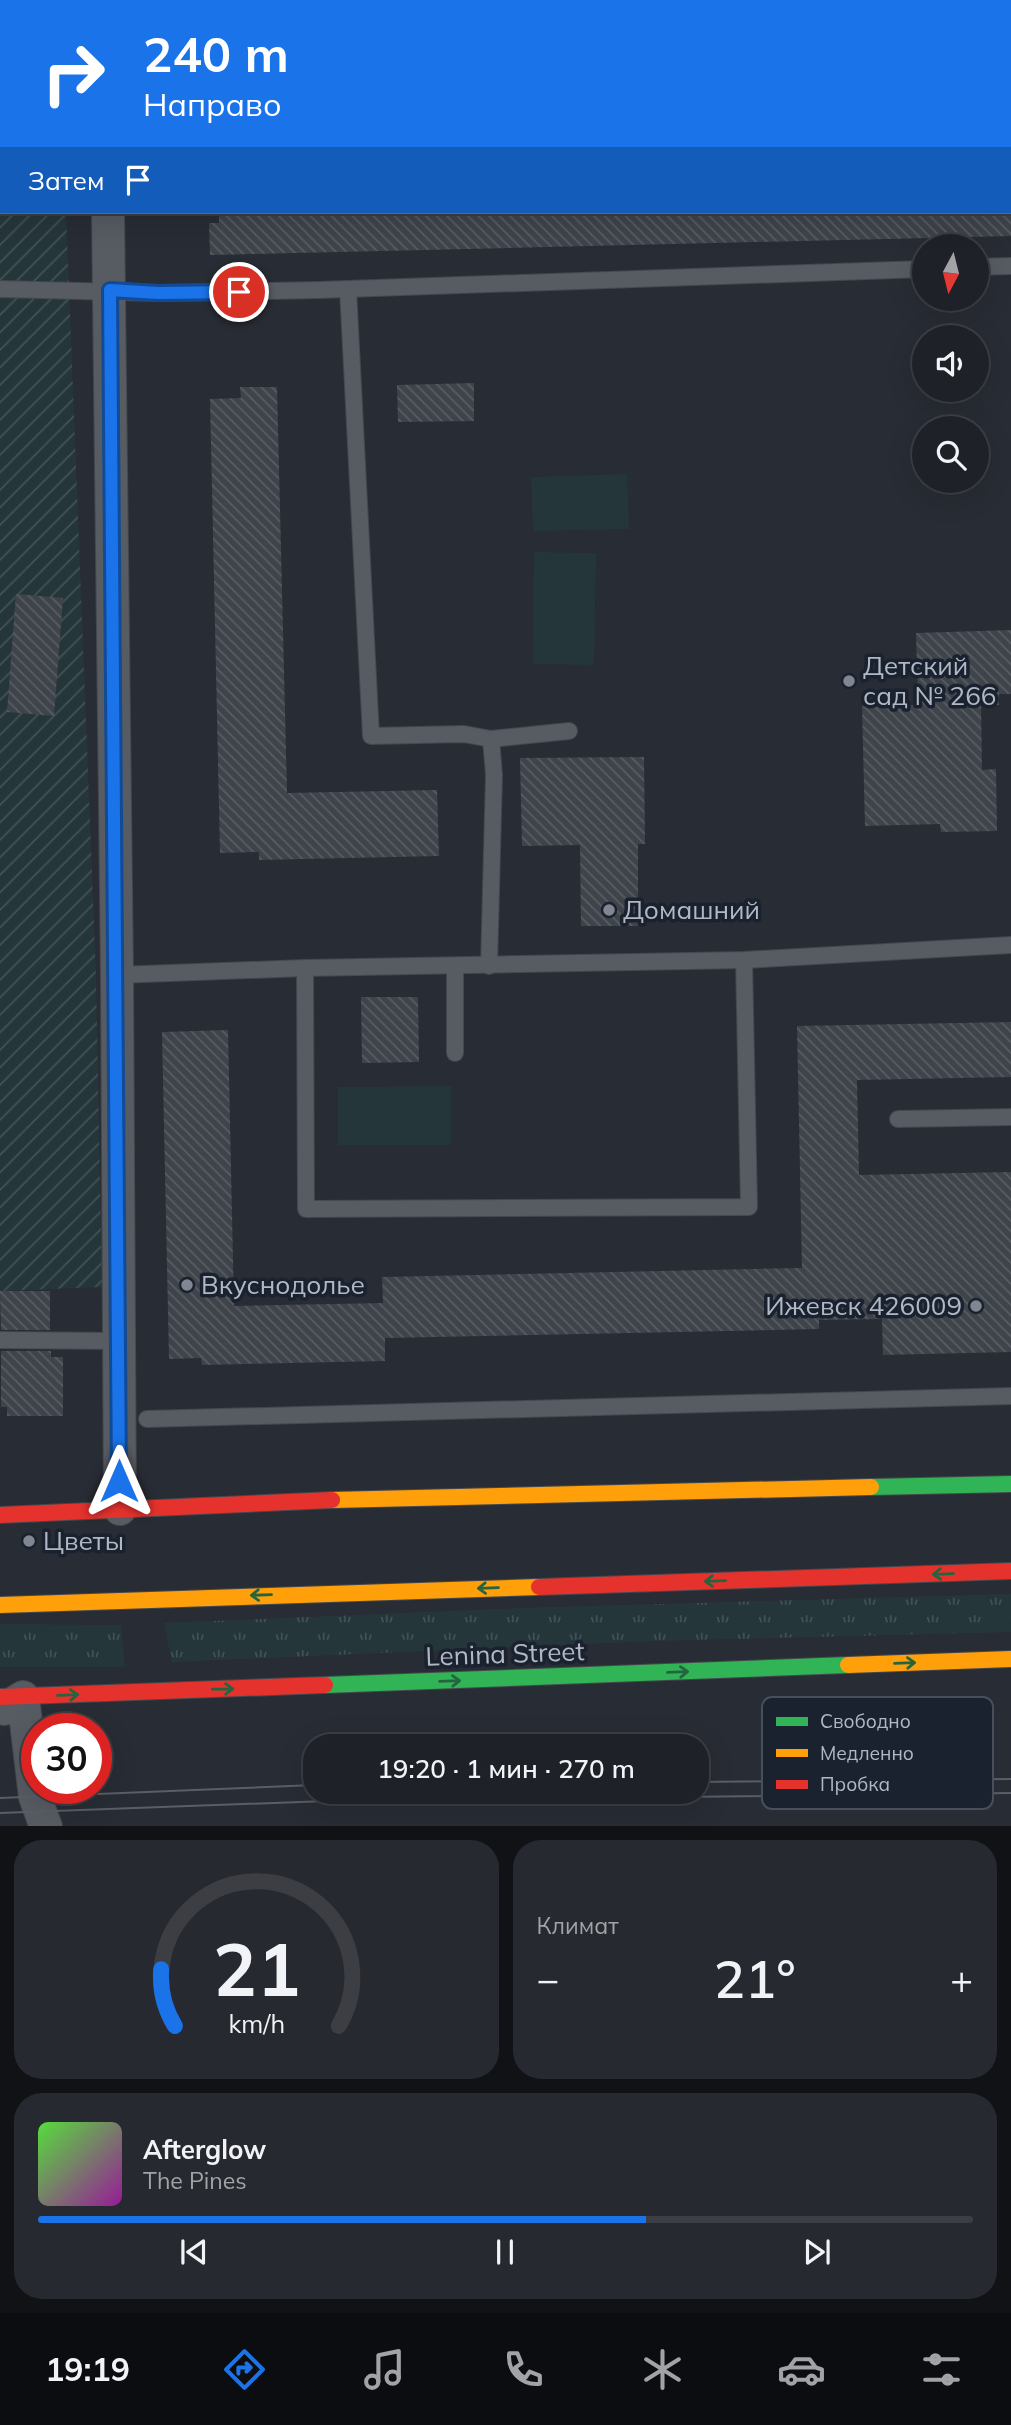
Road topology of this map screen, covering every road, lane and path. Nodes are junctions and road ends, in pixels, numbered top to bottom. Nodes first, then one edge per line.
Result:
1 (108, 214) edge
2 (1011, 266) edge
3 (989, 267) edge
4 (912, 269) edge
5 (0, 289) edge
6 (348, 289) junction
7 (110, 290) junction
8 (569, 731) dead end
9 (491, 739) junction
10 (1011, 945) edge
11 (744, 960) junction
12 (455, 966) junction
13 (489, 966) junction
14 (305, 968) junction
15 (117, 975) junction
16 (456, 1053) dead end
17 (1011, 1116) edge
18 (898, 1119) dead end
19 (0, 1340) edge
20 (119, 1341) junction
21 (1011, 1396) edge
22 (147, 1419) dead end
23 (1011, 1484) edge
24 (120, 1509) junction
25 (0, 1515) edge
26 (1011, 1572) edge
27 (0, 1605) edge
28 (1011, 1659) edge
29 (8, 1702) edge
30 (46, 1826) edge

1 - 7 street
2 - 3 lane
4 - 6 lane
5 - 7 lane
6 - 7 lane
6 - 9 lane
7 - 15 street
8 - 9 lane
9 - 13 lane
10 - 11 lane
11 - 13 lane
11 - 14 lane
12 - 13 lane
12 - 14 lane
12 - 16 lane
14 - 15 lane
15 - 20 street
17 - 18 lane
19 - 20 lane
20 - 24 street
21 - 22 lane
23 - 24 main road
24 - 25 main road
26 -> 27 main road
29 -> 28 main road, Lenina Street
29 - 30 street

